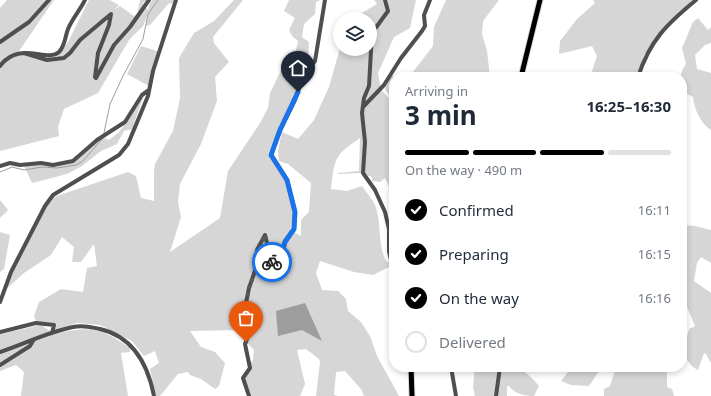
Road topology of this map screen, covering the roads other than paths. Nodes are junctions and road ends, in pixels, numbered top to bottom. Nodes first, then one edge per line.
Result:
1 (49, 0) edge
2 (85, 0) edge
3 (149, 0) edge
4 (176, 0) edge
5 (326, 0) edge
6 (385, 0) edge
7 (430, 0) edge
8 (540, 0) edge
9 (696, 0) edge
10 (0, 42) edge
11 (24, 53) junction
12 (0, 66) edge
13 (392, 72) edge
14 (522, 72) edge
15 (640, 72) edge
16 (389, 77) edge
17 (149, 90) junction
18 (363, 107) junction
19 (0, 166) edge
20 (389, 229) edge
21 (389, 229) edge
22 (389, 251) edge
23 (0, 302) edge
24 (0, 332) edge
25 (52, 333) junction
26 (34, 339) junction
27 (0, 352) edge
28 (0, 365) edge
29 (411, 372) edge
30 (452, 372) edge
31 (499, 372) edge
32 (154, 396) edge
33 (250, 396) edge
34 (412, 396) edge
35 (456, 396) edge
36 (496, 396) edge

1 - 10 street
2 - 11 street
3 - 11 street
4 - 17 street
5 - 33 street
6 - 18 street
7 - 13 street
8 - 14 main road
9 - 15 street
11 - 12 street
16 - 18 street
17 - 19 street
17 - 23 street
18 - 21 street
20 - 22 street
24 - 25 street
25 - 26 street
25 - 32 street
26 - 27 street
26 - 28 street
29 - 34 main road
30 - 35 street
31 - 36 street

